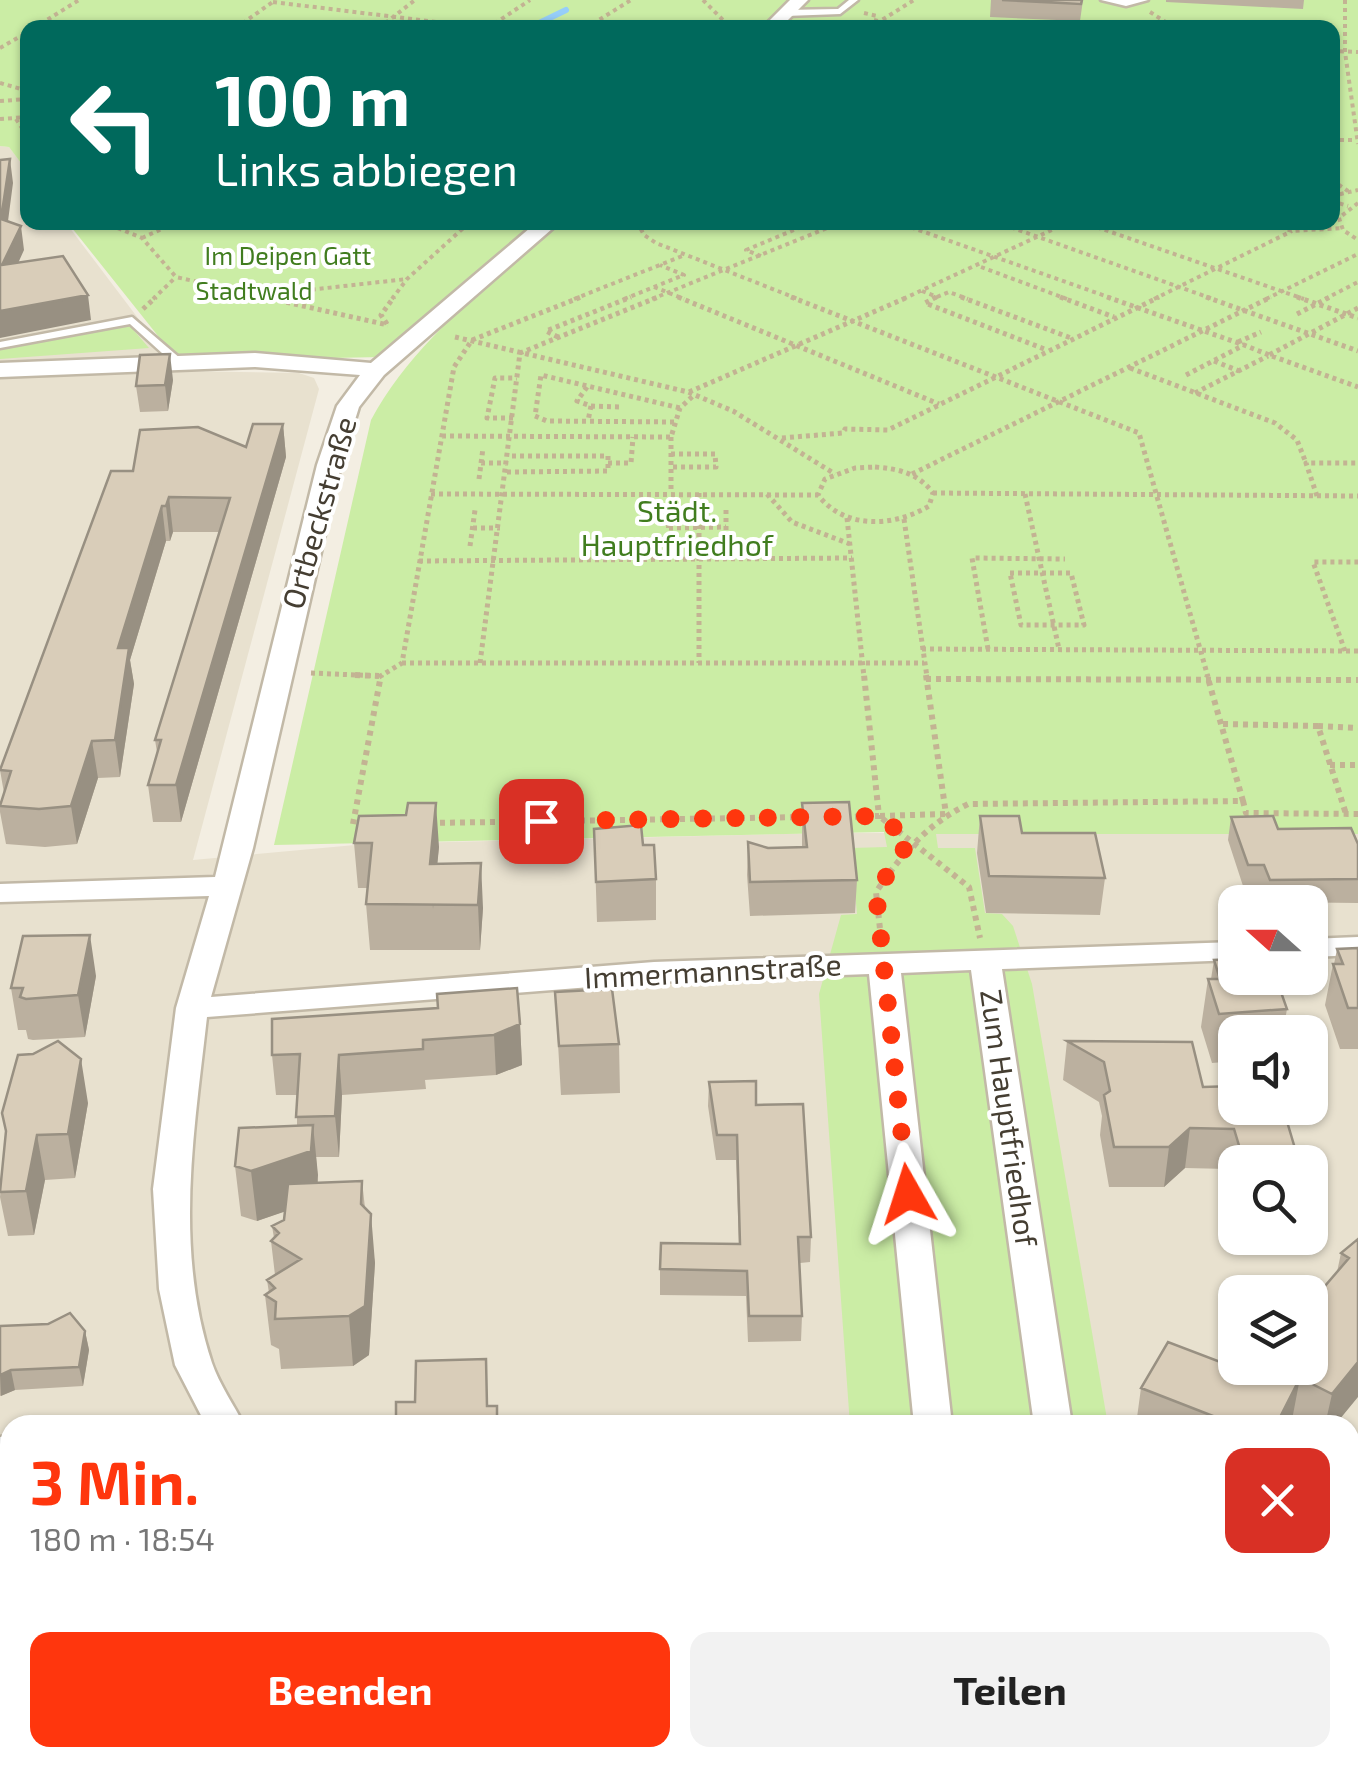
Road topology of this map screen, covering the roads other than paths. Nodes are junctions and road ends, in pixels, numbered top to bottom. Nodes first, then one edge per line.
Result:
1 (800, 0) edge
2 (1105, 0) edge
3 (1144, 0) edge
4 (850, 4) edge
5 (786, 13) junction
6 (779, 20) edge
7 (541, 230) edge
8 (0, 346) edge
9 (178, 362) junction
10 (0, 370) edge
11 (376, 370) junction
12 (228, 886) junction
13 (0, 893) edge
14 (1358, 946) edge
15 (1328, 947) edge
16 (1218, 952) edge
17 (985, 960) junction
18 (884, 964) junction
19 (192, 1008) junction
20 (221, 1415) edge
21 (932, 1415) edge
22 (1051, 1415) edge

1 - 5 street
2 - 3 lane
4 - 5 lane
5 - 6 street
7 - 11 street, Ortbeckstraße
8 - 9 lane
9 - 10 street
9 - 11 street
11 - 12 street, Ortbeckstraße
12 - 13 street
12 - 19 street, Ortbeckstraße
14 - 15 street
16 - 17 street, Immermannstraße
17 - 18 street, Immermannstraße
17 - 22 street, Zum Hauptfriedhof
18 - 19 street, Immermannstraße
18 - 21 street
19 - 20 street, Ortbeckstraße

